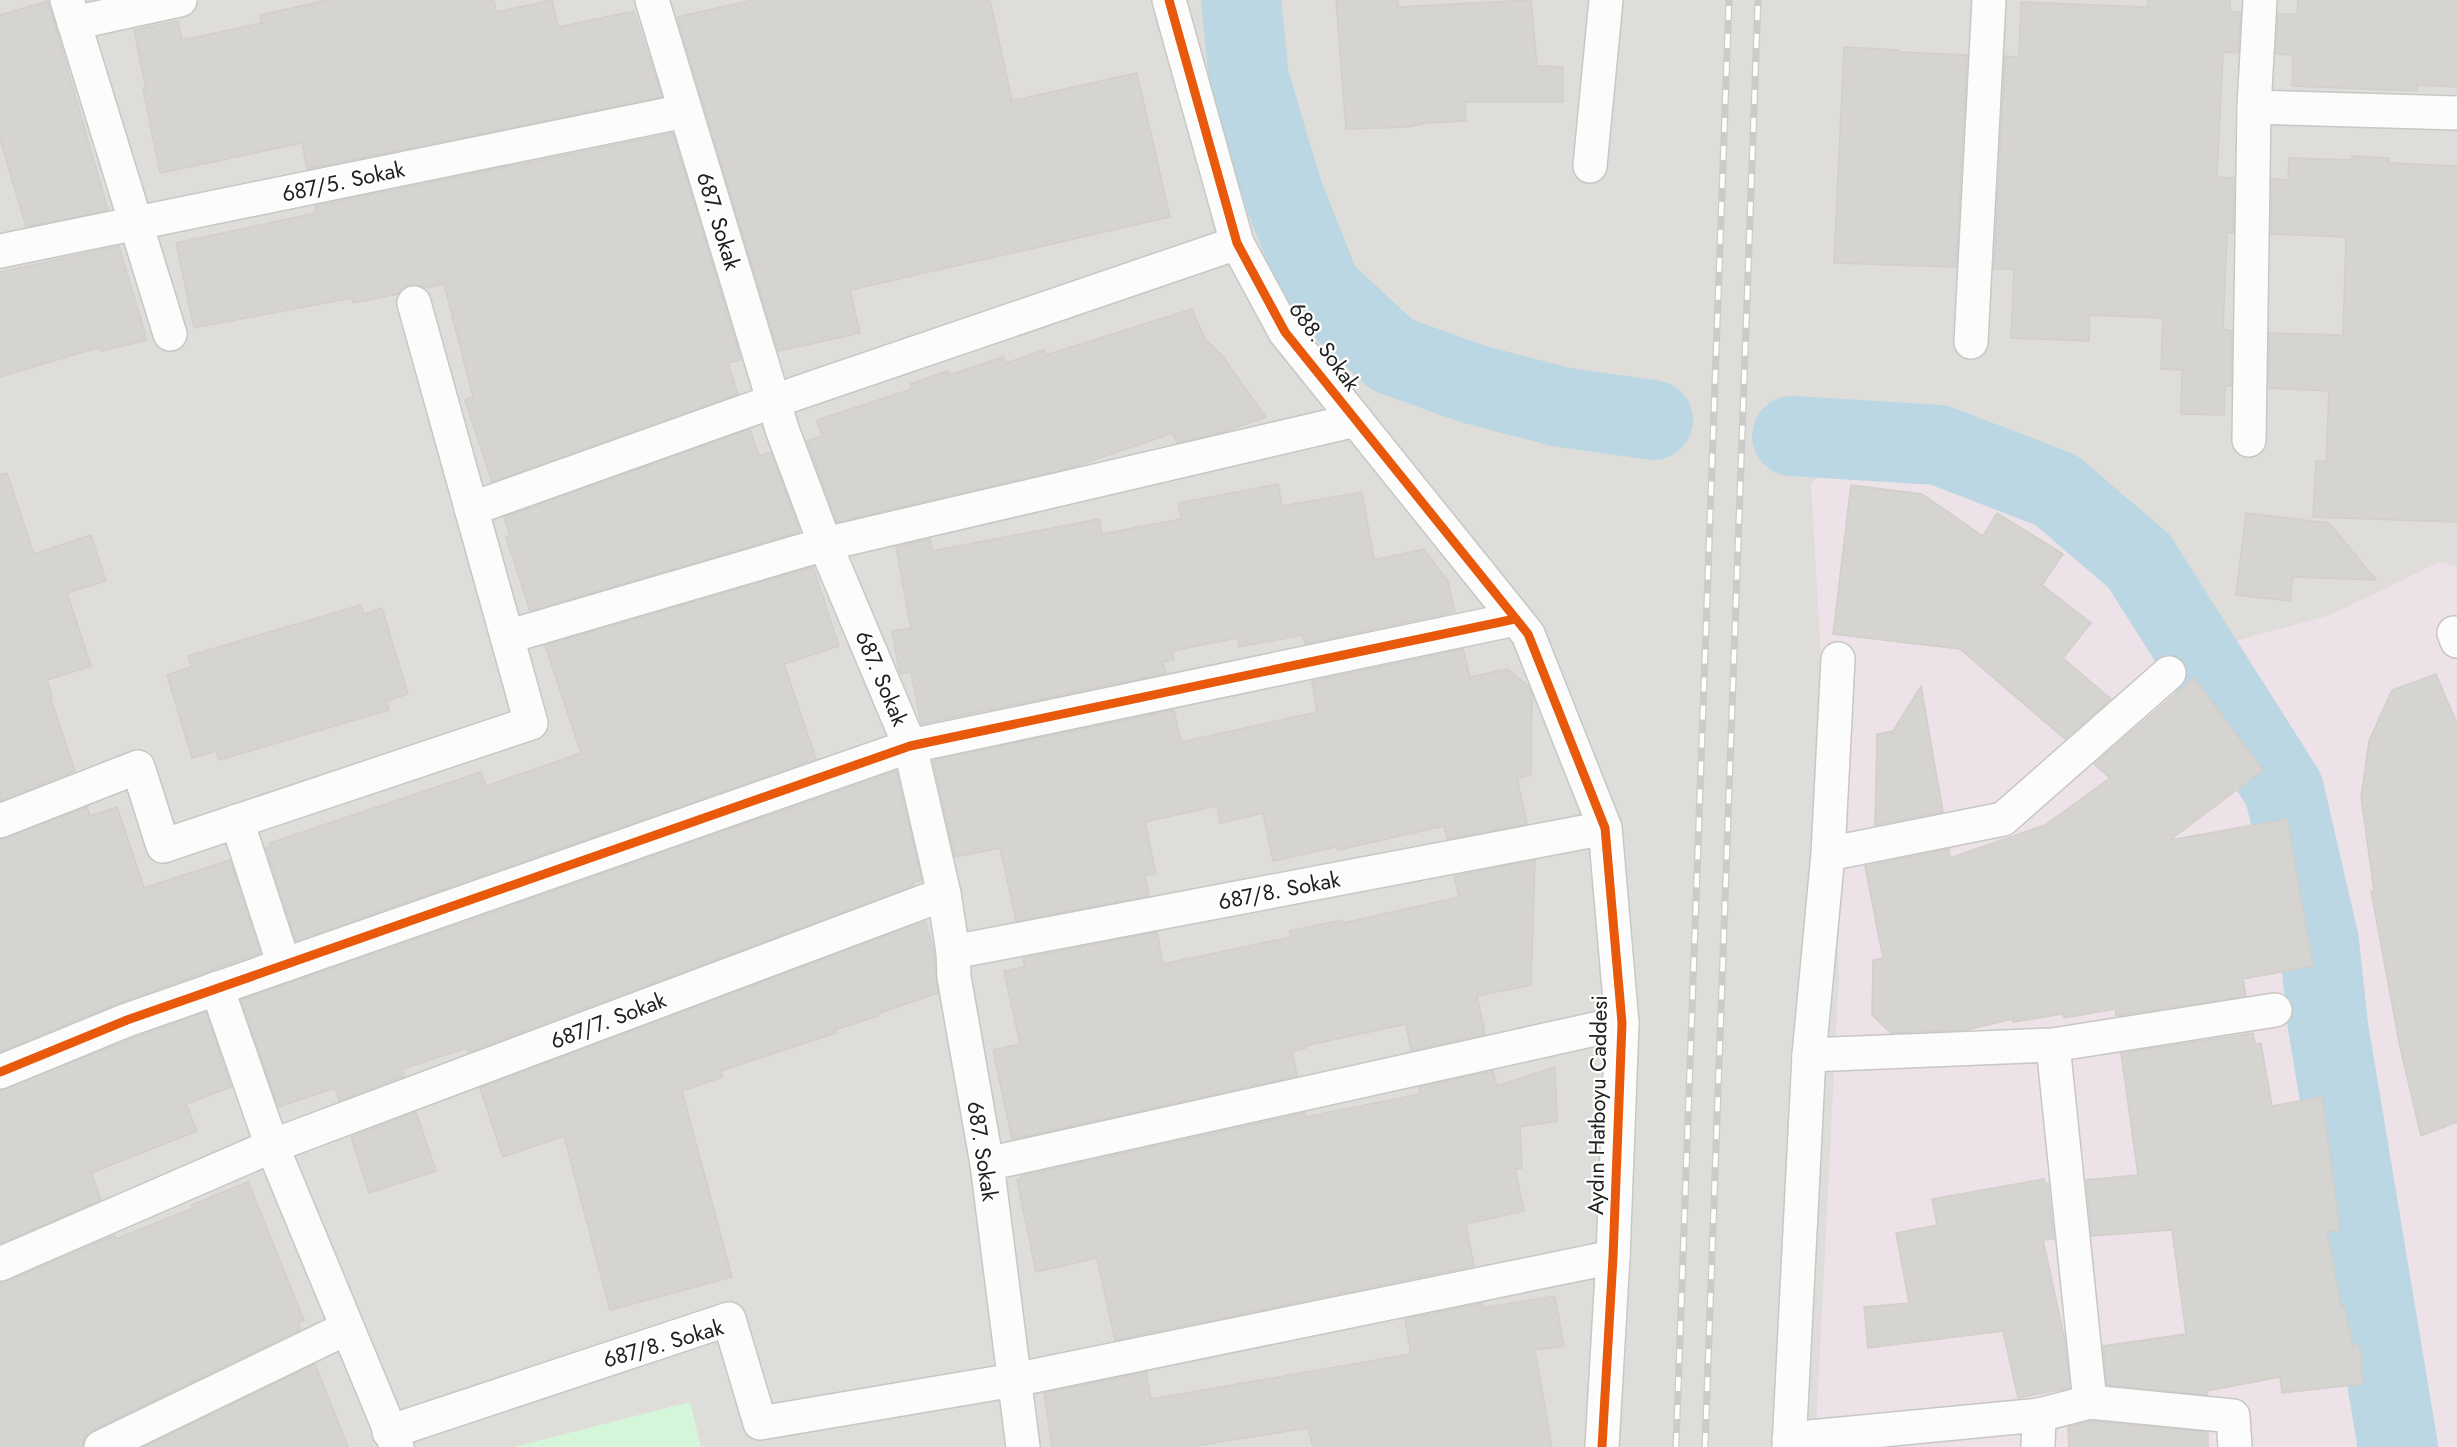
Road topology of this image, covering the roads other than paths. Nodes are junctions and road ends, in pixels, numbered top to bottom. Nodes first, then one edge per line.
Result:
1 (180, 0) edge
2 (653, 0) edge
3 (1169, 0) edge
4 (1606, 0) edge
5 (1989, 0) edge
6 (2260, 0) edge
7 (70, 11) edge
8 (2254, 106) junction
9 (685, 111) junction
10 (2457, 113) edge
11 (1590, 166) dead end
12 (136, 223) junction
13 (1237, 243) junction
14 (0, 251) edge
15 (414, 303) dead end
16 (170, 334) dead end
17 (1971, 342) dead end
18 (774, 401) junction
19 (1356, 420) junction
20 (2249, 440) dead end
21 (471, 509) junction
22 (825, 544) junction
23 (1521, 626) junction
24 (507, 637) junction
25 (1838, 659) dead end
26 (2169, 673) dead end
27 (910, 746) junction
28 (0, 821) edge
29 (237, 821) junction
30 (1605, 828) junction
31 (1828, 854) junction
32 (944, 894) junction
33 (953, 952) junction
34 (284, 965) junction
35 (217, 988) junction
36 (2275, 1010) dead end
37 (1622, 1023) junction
38 (2053, 1045) junction
39 (1809, 1055) junction
40 (0, 1072) edge
41 (272, 1146) junction
42 (987, 1164) junction
43 (1613, 1257) junction
44 (0, 1264) edge
45 (346, 1328) junction
46 (1014, 1380) junction
47 (2090, 1402) junction
48 (2039, 1415) junction
49 (762, 1435) edge
50 (393, 1439) edge
51 (1789, 1443) edge
52 (101, 1447) edge
53 (1023, 1447) edge
54 (1602, 1447) edge
55 (2038, 1447) edge
56 (2235, 1447) edge

1 - 7 street
2 - 9 street, 687. Sokak
3 - 13 street, 688. Sokak
4 - 11 street
5 - 17 street
6 - 8 street
7 - 12 street
8 - 10 street
8 - 20 street
9 - 12 street, 687/5. Sokak
9 - 18 street, 687. Sokak
12 - 14 street, 687/5. Sokak
12 - 16 street
13 - 18 street
13 - 19 street, 688. Sokak
15 - 21 street
18 - 21 street
18 - 22 street, 687. Sokak
19 - 22 street
19 - 23 street, 688. Sokak
21 - 24 street
22 - 24 street
22 - 27 street, 687. Sokak
23 - 27 street
23 - 30 street, Aydın Hatboyu Caddesi
24 - 29 street
25 - 31 street
26 - 31 street
27 - 32 street, 687. Sokak
27 - 34 street
28 - 29 street
29 - 34 street
30 - 33 street, 687/8. Sokak
30 - 37 street, Aydın Hatboyu Caddesi
31 - 39 street
32 - 33 street, 687. Sokak
32 - 41 street, 687/7. Sokak
33 - 42 street, 687. Sokak
34 - 35 street
35 - 40 street
35 - 41 street
36 - 38 street
37 - 42 street
37 - 43 street, Aydın Hatboyu Caddesi
38 - 39 street
38 - 47 street
39 - 51 street
41 - 44 street, 687/7. Sokak
41 - 45 street
42 - 46 street, 687. Sokak
43 - 46 street, 687/8. Sokak
43 - 54 street, Aydın Hatboyu Caddesi
45 - 50 street
45 - 52 street
46 - 49 street, 687/8. Sokak
46 - 53 street, 687. Sokak
47 - 48 street
47 - 56 street
48 - 51 street
48 - 55 street
49 - 50 street, 687/8. Sokak

